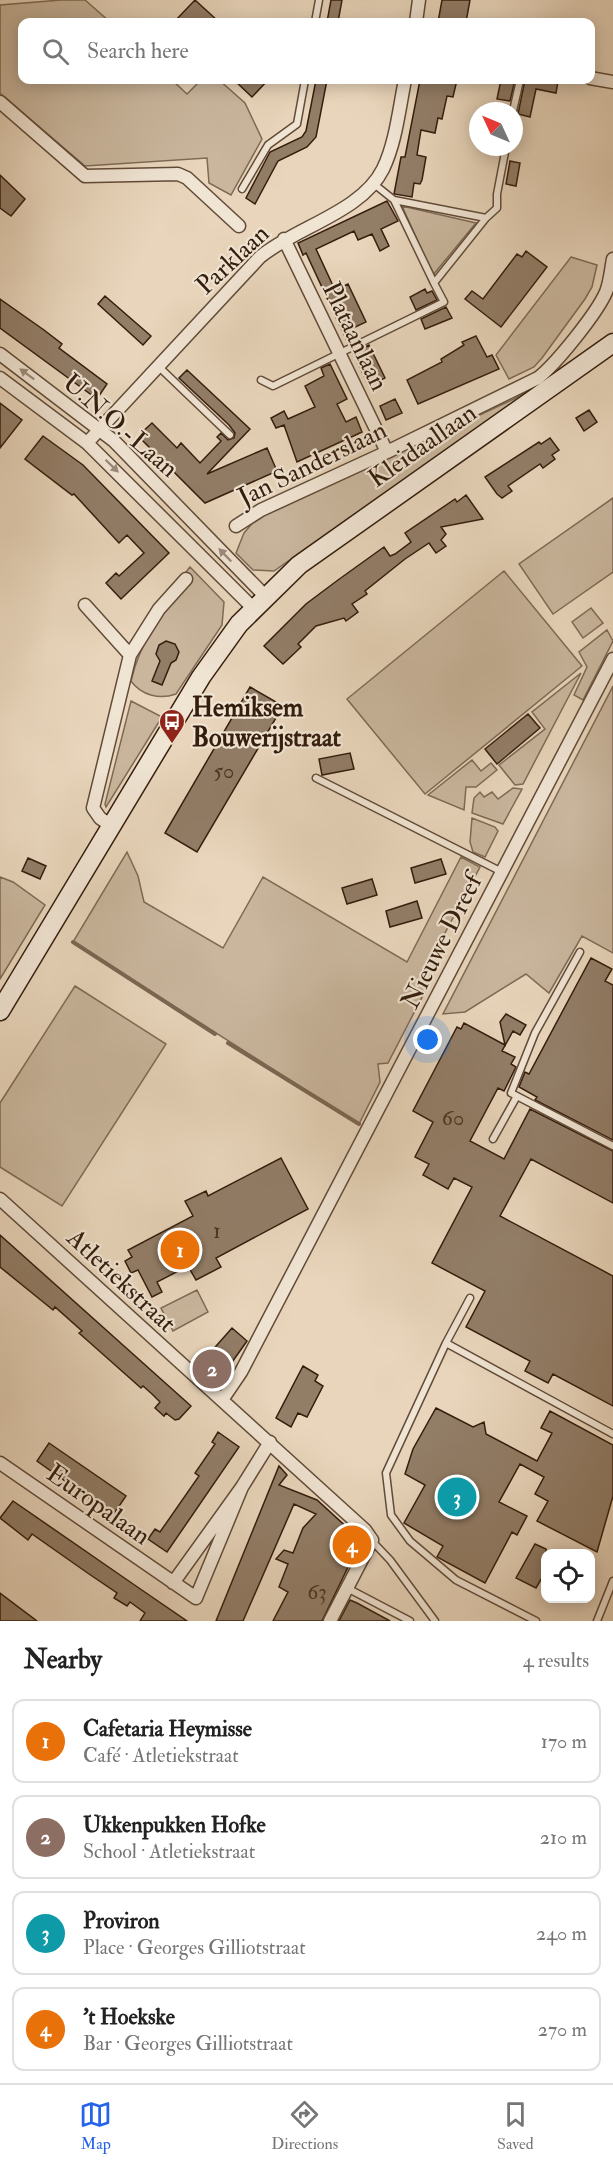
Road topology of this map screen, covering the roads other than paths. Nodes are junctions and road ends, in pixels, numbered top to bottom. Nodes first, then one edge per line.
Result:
1 (319, 0) edge
2 (418, 0) edge
3 (316, 18) edge
4 (416, 18) edge
5 (595, 79) edge
6 (613, 82) edge
7 (304, 84) edge
8 (404, 84) edge
9 (519, 84) edge
10 (0, 102) edge
11 (515, 102) edge
12 (504, 156) edge
13 (374, 184) junction
14 (242, 189) dead end
15 (394, 200) junction
16 (486, 218) junction
17 (239, 226) dead end
18 (284, 239) junction
19 (613, 259) edge
20 (434, 283) junction
21 (606, 292) junction
22 (613, 304) edge
23 (613, 343) edge
24 (0, 354) edge
25 (340, 355) junction
26 (158, 366) junction
27 (0, 378) edge
28 (261, 380) dead end
29 (99, 428) junction
30 (230, 435) dead end
31 (87, 443) junction
32 (387, 452) junction
33 (236, 526) dead end
34 (206, 535) junction
35 (193, 548) junction
36 (186, 579) dead end
37 (259, 602) junction
38 (85, 604) dead end
39 (130, 655) junction
40 (613, 659) edge
41 (316, 778) dead end
42 (110, 825) junction
43 (502, 872) junction
44 (580, 952) dead end
45 (0, 1011) edge
46 (517, 1096) junction
47 (493, 1139) dead end
48 (613, 1146) edge
49 (0, 1199) edge
50 (470, 1298) dead end
51 (446, 1343) junction
52 (222, 1400) junction
53 (613, 1434) edge
54 (270, 1442) junction
55 (0, 1463) edge
56 (242, 1487) junction
57 (372, 1540) junction
58 (613, 1581) edge
59 (173, 1582) junction
60 (347, 1588) junction
61 (330, 1621) edge
62 (410, 1621) edge
63 (435, 1621) edge
64 (536, 1621) edge
65 (597, 1621) edge

1 - 3 lane
2 - 4 street
5 - 6 street
7 - 14 lane
8 - 13 street, Parklaan
9 - 11 lane
10 - 17 street
12 - 16 lane
13 - 15 lane
13 - 18 street, Parklaan
15 - 16 lane
15 - 20 lane
16 - 20 lane
18 - 25 street, Plataanlaan
18 - 26 street, Parklaan
19 - 21 street, Jan Sanderslaan
20 - 25 lane
21 - 22 street
21 - 32 street, Jan Sanderslaan
23 - 37 street, Kleidaallaan
29 -> 24 street, U.N.O.-Laan
25 - 28 lane
25 - 32 street, Plataanlaan
26 - 29 street, Parklaan
26 - 30 lane
27 - 31 street, U.N.O.-Laan
29 - 31 street, Parklaan
29 - 34 street, U.N.O.-Laan
31 -> 35 street, U.N.O.-Laan
32 - 33 street, Jan Sanderslaan
34 - 35 street
37 -> 34 street, U.N.O.-Laan
35 - 37 street, U.N.O.-Laan
36 - 39 street
37 - 42 street, Kleidaallaan
38 - 39 street
39 - 42 street
40 - 43 street, Nieuwe Dreef
41 - 43 lane
42 - 45 street, Kleidaallaan
43 - 52 street, Nieuwe Dreef
44 - 46 lane
46 - 47 lane
46 - 48 lane
49 - 52 street, Atletiekstraat
50 - 51 lane
51 - 53 lane
51 - 64 lane
52 - 54 street, Atletiekstraat
54 - 56 street, Europalaan
54 - 57 street, Atletiekstraat
55 - 59 street, Europalaan
56 - 59 street, Europalaan
56 - 59 street, Europalaan
57 - 60 street
57 - 63 lane
58 - 65 lane
60 - 61 street
60 - 62 lane

